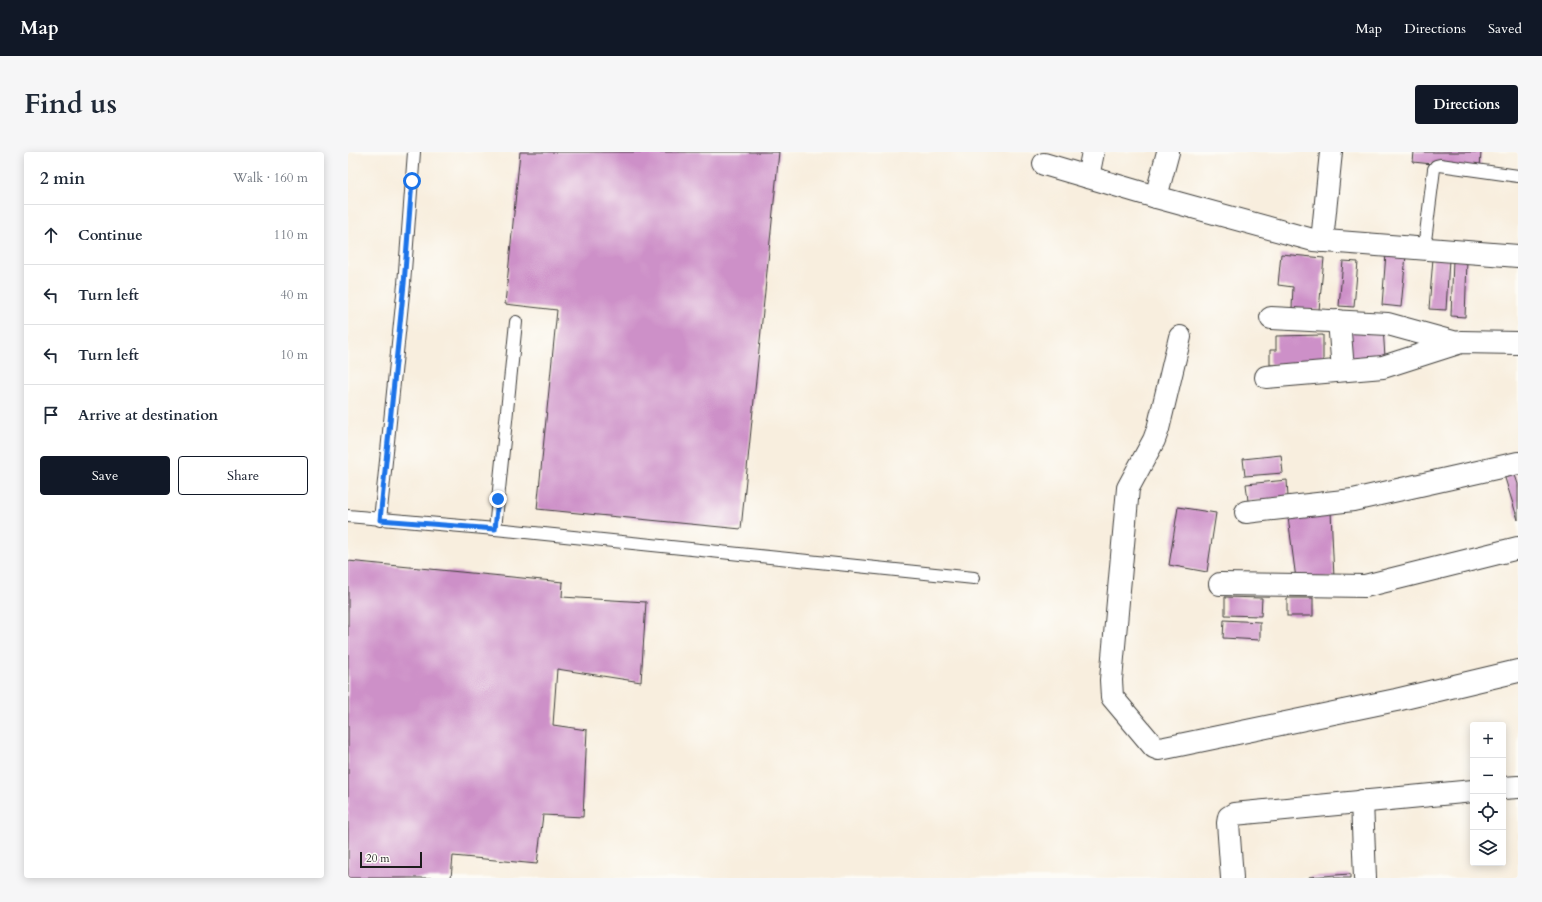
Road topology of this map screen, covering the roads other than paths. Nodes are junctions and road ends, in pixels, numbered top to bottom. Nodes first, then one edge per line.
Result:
1 (414, 152) edge
2 (1093, 152) edge
3 (1168, 152) edge
4 (1331, 152) edge
5 (1044, 164) dead end
6 (1518, 176) edge
7 (1088, 177) junction
8 (1156, 197) junction
9 (1322, 241) junction
10 (1424, 249) junction
11 (1518, 256) edge
12 (1271, 318) dead end
13 (1339, 321) junction
14 (516, 322) dead end
15 (1180, 337) dead end
16 (1457, 343) junction
17 (1518, 343) edge
18 (1343, 370) junction
19 (1266, 377) dead end
20 (1518, 463) edge
21 (1246, 512) dead end
22 (348, 516) edge
23 (380, 520) junction
24 (495, 529) junction
25 (1518, 548) edge
26 (974, 578) dead end
27 (1220, 584) dead end
28 (1518, 670) edge
29 (1518, 787) edge
30 (1506, 788) edge
31 (1470, 791) edge
32 (1362, 801) junction
33 (1232, 878) edge
34 (1366, 878) edge

1 - 23 lane
2 - 7 street
3 - 8 street
4 - 9 street
5 - 7 street
6 - 10 lane
7 - 8 street
8 - 9 street
9 - 10 street
10 - 11 street
12 - 13 street
13 - 16 street
13 - 18 street
14 - 24 lane
15 - 28 street
16 - 17 street
16 - 18 street
18 - 19 street
20 - 21 street
22 - 23 lane
23 - 24 lane
24 - 26 lane
25 - 27 street
29 - 30 street
31 - 32 street
32 - 33 street
32 - 34 street

